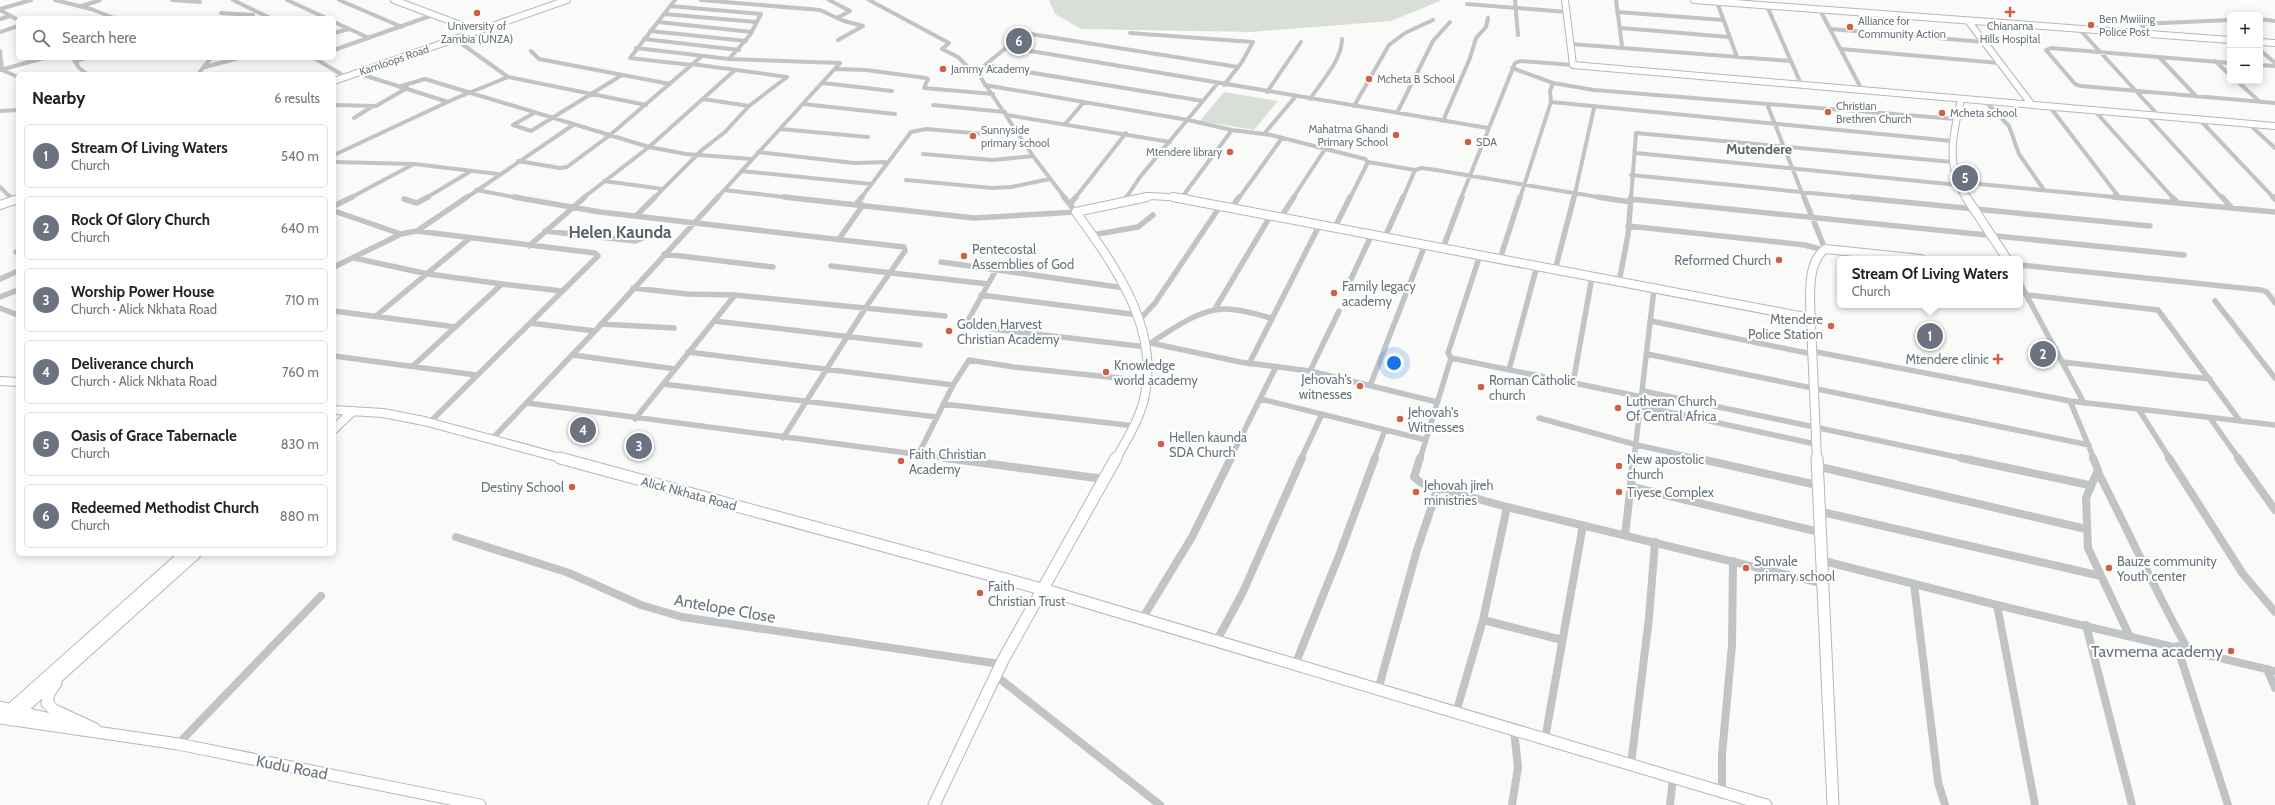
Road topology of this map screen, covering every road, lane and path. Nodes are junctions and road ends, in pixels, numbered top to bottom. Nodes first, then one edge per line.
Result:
1 (31, 0) edge
2 (54, 0) edge
3 (100, 0) edge
4 (172, 0) edge
5 (177, 0) edge
6 (233, 0) edge
7 (287, 0) edge
8 (339, 0) edge
9 (394, 0) edge
10 (568, 0) edge
11 (675, 0) edge
12 (701, 0) edge
13 (770, 0) edge
14 (829, 0) edge
15 (869, 0) edge
16 (1515, 0) edge
17 (1565, 0) edge
18 (1616, 0) edge
19 (1694, 0) edge
20 (200, 2) dead end
21 (1718, 2) junction
22 (1467, 4) dead end
23 (82, 6) junction
24 (670, 6) junction
25 (766, 6) junction
26 (1767, 6) junction
27 (1515, 7) junction
28 (0, 9) edge
29 (1820, 10) junction
30 (258, 12) junction
31 (1567, 12) junction
32 (1617, 12) junction
33 (221, 13) dead end
34 (664, 14) junction
35 (253, 15) joint
36 (433, 15) junction
37 (10, 16) junction
38 (109, 16) edge
39 (266, 16) edge
40 (322, 16) edge
41 (837, 18) junction
42 (1488, 18) dead end
43 (0, 19) edge
44 (16, 19) edge
45 (2263, 19) edge
46 (1433, 20) dead end
47 (1723, 20) junction
48 (2227, 20) edge
49 (2275, 21) edge
50 (336, 22) edge
51 (658, 22) junction
52 (756, 22) junction
53 (1450, 22) dead end
54 (1969, 22) junction
55 (498, 24) junction
56 (459, 25) junction
57 (16, 27) edge
58 (402, 27) junction
59 (349, 28) junction
60 (1621, 28) junction
61 (1831, 29) junction
62 (2080, 30) junction
63 (477, 31) junction
64 (650, 31) junction
65 (0, 32) edge
66 (752, 32) junction
67 (336, 33) edge
68 (1130, 33) dead end
69 (2148, 34) junction
70 (1518, 35) dead end
71 (1729, 37) junction
72 (369, 38) junction
73 (1342, 38) dead end
74 (455, 39) junction
75 (644, 39) junction
76 (838, 40) dead end
77 (2227, 40) edge
78 (746, 41) junction
79 (445, 42) junction
80 (1301, 42) dead end
81 (1984, 42) junction
82 (2263, 42) edge
83 (2275, 43) edge
84 (1571, 44) junction
85 (1622, 46) junction
86 (1007, 47) junction
87 (636, 48) junction
88 (336, 49) edge
89 (1841, 49) junction
90 (739, 50) junction
91 (0, 51) edge
92 (531, 51) dead end
93 (2100, 52) junction
94 (2263, 53) edge
95 (702, 56) junction
96 (1737, 57) junction
97 (2159, 57) junction
98 (730, 59) junction
99 (37, 60) edge
100 (74, 60) edge
101 (210, 60) edge
102 (231, 60) edge
103 (318, 60) edge
104 (1790, 61) junction
105 (2215, 61) junction
106 (1999, 63) junction
107 (2227, 63) edge
108 (2275, 63) edge
109 (692, 65) junction
110 (985, 65) junction
111 (1573, 65) junction
112 (2263, 65) edge
113 (2275, 66) edge
114 (205, 67) junction
115 (1238, 67) junction
116 (835, 68) junction
117 (1512, 68) junction
118 (1, 70) edge
119 (735, 70) junction
120 (85, 72) edge
121 (200, 72) edge
122 (2227, 72) edge
123 (357, 73) junction
124 (980, 74) junction
125 (622, 75) junction
126 (16, 76) edge
127 (346, 76) junction
128 (508, 77) junction
129 (336, 79) edge
130 (823, 83) junction
131 (1553, 83) junction
132 (670, 84) junction
133 (1217, 84) junction
134 (1801, 84) junction
135 (2240, 84) edge
136 (986, 85) junction
137 (1224, 85) junction
138 (401, 86) junction
139 (407, 88) junction
140 (1862, 90) junction
141 (892, 91) dead end
142 (1267, 92) junction
143 (2136, 92) junction
144 (473, 93) junction
145 (590, 94) junction
146 (992, 94) junction
147 (1294, 97) junction
148 (2197, 97) junction
149 (703, 99) junction
150 (1310, 99) junction
151 (1961, 99) junction
152 (1203, 101) junction
153 (1985, 101) junction
154 (448, 102) junction
155 (1084, 102) junction
156 (1551, 102) junction
157 (2260, 102) junction
158 (2275, 103) edge
159 (803, 104) junction
160 (1767, 104) junction
161 (646, 105) junction
162 (2032, 105) junction
163 (336, 106) edge
164 (373, 106) junction
165 (749, 106) junction
166 (933, 106) dead end
167 (1354, 106) junction
168 (2050, 106) junction
169 (1594, 108) junction
170 (16, 110) edge
171 (2094, 110) junction
172 (0, 111) edge
173 (534, 113) junction
174 (1006, 113) junction
175 (1397, 113) junction
176 (895, 114) dead end
177 (2146, 114) junction
178 (2158, 115) junction
179 (354, 118) dead end
180 (554, 119) junction
181 (1956, 119) junction
182 (2199, 119) junction
183 (1188, 120) junction
184 (1443, 121) junction
185 (1066, 123) junction
186 (1775, 124) junction
187 (2249, 124) junction
188 (573, 125) junction
189 (2275, 126) edge
190 (1488, 128) junction
191 (780, 129) junction
192 (1232, 130) junction
193 (1019, 133) junction
194 (1126, 133) junction
195 (1264, 134) junction
196 (610, 135) junction
197 (868, 137) dead end
198 (1282, 138) junction
199 (1952, 141) junction
200 (1170, 142) junction
201 (1784, 146) junction
202 (649, 147) junction
203 (2275, 148) edge
204 (1325, 149) junction
205 (758, 152) junction
206 (1636, 153) junction
207 (336, 154) edge
208 (923, 154) dead end
209 (698, 155) junction
210 (1033, 156) junction
211 (752, 159) junction
212 (518, 161) junction
213 (336, 162) edge
214 (888, 162) junction
215 (1368, 162) junction
216 (1953, 162) junction
217 (414, 164) junction
218 (1794, 168) junction
219 (1415, 170) junction
220 (471, 171) junction
221 (742, 171) junction
222 (498, 174) junction
223 (1469, 175) junction
224 (1631, 175) junction
225 (1050, 179) junction
226 (906, 180) dead end
227 (604, 181) junction
228 (1958, 183) junction
229 (871, 184) junction
230 (1524, 185) junction
231 (0, 188) edge
232 (663, 189) junction
233 (476, 190) junction
234 (724, 190) junction
235 (2044, 190) junction
236 (1804, 192) junction
237 (1574, 194) junction
238 (1182, 197) junction
239 (2119, 197) junction
240 (2275, 199) edge
241 (404, 200) dead end
242 (16, 201) edge
243 (1124, 201) junction
244 (1630, 201) junction
245 (2177, 202) junction
246 (856, 204) junction
247 (1070, 204) junction
248 (0, 205) edge
249 (336, 205) edge
250 (864, 205) junction
251 (1221, 205) junction
252 (1232, 207) junction
253 (570, 208) junction
254 (2232, 208) junction
255 (1975, 209) junction
256 (336, 212) edge
257 (1076, 212) junction
258 (2275, 212) edge
259 (1153, 215) dead end
260 (1271, 215) junction
261 (636, 216) junction
262 (1281, 217) junction
263 (1814, 218) junction
264 (694, 223) junction
265 (1320, 224) junction
266 (1628, 226) junction
267 (2150, 226) dead end
268 (1335, 227) junction
269 (417, 231) junction
270 (545, 231) junction
271 (655, 233) dead end
272 (401, 234) junction
273 (1372, 234) junction
274 (1092, 235) junction
275 (1991, 236) junction
276 (1385, 237) junction
277 (470, 238) junction
278 (839, 239) junction
279 (1425, 245) junction
280 (529, 246) junction
281 (1443, 248) junction
282 (1824, 249) junction
283 (664, 254) junction
284 (1480, 255) junction
285 (2184, 255) dead end
286 (1892, 256) edge
287 (2005, 256) edge
288 (354, 258) junction
289 (1500, 259) junction
290 (941, 262) dead end
291 (2023, 265) edge
292 (336, 266) edge
293 (831, 266) dead end
294 (1537, 266) junction
295 (773, 267) dead end
296 (996, 270) junction
297 (1555, 270) junction
298 (16, 272) edge
299 (890, 273) junction
300 (428, 274) junction
301 (1592, 277) junction
302 (0, 279) edge
303 (1351, 279) dead end
304 (1619, 282) junction
305 (502, 284) junction
306 (988, 284) junction
307 (633, 288) junction
308 (1126, 288) junction
309 (2023, 288) edge
310 (1654, 289) junction
311 (16, 291) edge
312 (562, 291) junction
313 (735, 295) junction
314 (981, 295) junction
315 (2027, 295) junction
316 (0, 297) edge
317 (2214, 301) dead end
318 (2275, 302) edge
319 (866, 307) junction
320 (0, 308) edge
321 (1215, 309) junction
322 (336, 311) edge
323 (1338, 311) dead end
324 (16, 314) edge
325 (376, 316) junction
326 (946, 316) dead end
327 (1140, 317) junction
328 (1271, 318) junction
329 (1810, 318) junction
330 (714, 321) junction
331 (1651, 321) junction
332 (530, 323) junction
333 (601, 324) junction
334 (456, 326) junction
335 (674, 328) dead end
336 (595, 331) junction
337 (847, 337) junction
338 (1148, 343) junction
339 (920, 345) dead end
340 (688, 352) junction
341 (1812, 353) junction
342 (1647, 354) junction
343 (573, 355) junction
344 (336, 357) edge
345 (1451, 358) junction
346 (2062, 362) junction
347 (1249, 364) junction
348 (413, 366) junction
349 (1276, 367) junction
350 (675, 369) junction
351 (826, 370) junction
352 (1509, 370) junction
353 (1310, 371) junction
354 (476, 375) junction
355 (2275, 378) edge
356 (2210, 379) junction
357 (0, 381) edge
358 (1147, 381) junction
359 (16, 382) edge
360 (1573, 383) junction
361 (663, 384) junction
362 (953, 385) junction
363 (1370, 386) junction
364 (1813, 389) junction
365 (1642, 394) junction
366 (1261, 399) junction
367 (807, 400) junction
368 (2070, 401) junction
369 (1437, 402) junction
370 (527, 403) junction
371 (2084, 403) junction
372 (943, 404) junction
373 (1641, 406) junction
374 (336, 410) edge
375 (2139, 410) junction
376 (350, 411) junction
377 (1322, 414) junction
378 (937, 417) junction
379 (1539, 418) dead end
380 (2210, 418) junction
381 (635, 419) junction
382 (336, 421) edge
383 (2240, 421) junction
384 (429, 423) junction
385 (2275, 425) edge
386 (1135, 426) junction
387 (1815, 426) junction
388 (336, 427) edge
389 (1385, 430) junction
390 (783, 438) junction
391 (492, 440) junction
392 (1426, 440) junction
393 (1815, 444) junction
394 (1637, 445) junction
395 (2089, 445) junction
396 (918, 456) junction
397 (1816, 466) junction
398 (2098, 472) junction
399 (1104, 480) junction
400 (1817, 485) junction
401 (2089, 485) junction
402 (1438, 488) junction
403 (1632, 488) junction
404 (1507, 506) junction
405 (2275, 510) edge
406 (1818, 511) junction
407 (1583, 524) junction
408 (2086, 529) junction
409 (1819, 532) junction
410 (1625, 535) junction
411 (456, 536) dead end
412 (1655, 542) junction
413 (183, 556) edge
414 (193, 556) edge
415 (1820, 560) junction
416 (1733, 561) junction
417 (2101, 576) junction
418 (1821, 583) junction
419 (1914, 584) junction
420 (1042, 589) junction
421 (321, 596) dead end
422 (1997, 605) junction
423 (2275, 612) edge
424 (1142, 619) junction
425 (1483, 620) junction
426 (2086, 625) junction
427 (2129, 634) junction
428 (1562, 640) junction
429 (1216, 642) junction
430 (2177, 646) junction
431 (2187, 648) junction
432 (1000, 664) junction
433 (1295, 665) junction
434 (2271, 670) edge
435 (62, 673) junction
436 (994, 675) junction
437 (2275, 688) edge
438 (1378, 690) junction
439 (1456, 713) junction
440 (7, 714) edge
441 (1514, 730) junction
442 (103, 733) junction
443 (1545, 739) junction
444 (178, 744) junction
445 (1631, 764) junction
446 (1673, 777) junction
447 (1722, 792) junction
448 (480, 805) edge
449 (934, 805) edge
450 (1160, 805) edge
451 (1512, 805) edge
452 (1670, 805) edge
453 (1766, 805) edge
454 (1833, 805) edge
455 (1945, 805) edge
456 (2035, 805) edge
457 (2132, 805) edge
458 (2228, 805) edge

1 - 28 street
2 - 23 street
3 - 23 street
4 - 5 street
5 - 20 street
6 - 30 street
7 - 40 street
8 - 58 street
9 - 36 main road
10 - 55 main road, Kamloops Road
11 - 24 street
12 - 25 street
13 - 25 street
14 - 41 street
15 - 124 street
16 - 27 street
17 - 31 main road
18 - 32 street
19 - 21 main road
21 - 26 main road
21 - 47 street
22 - 27 street
23 - 38 street
24 - 34 street
24 - 52 street
25 - 41 street
26 - 29 main road
26 - 104 street
27 - 31 street
27 - 70 street
28 - 37 street
29 - 54 main road
29 - 61 street
30 - 35 street
30 - 39 street
31 - 84 main road
32 - 47 street
32 - 60 street
33 - 35 street
34 - 51 street
34 - 52 street
36 - 56 main road
36 - 58 street
37 - 43 street
37 - 44 street
41 - 76 street
42 - 184 street
45 - 49 street
46 - 167 street
47 - 71 street
48 - 69 street
50 - 59 street
51 - 64 street
51 - 66 street
52 - 66 street
53 - 175 street
54 - 62 main road
54 - 81 main road
55 - 56 main road
55 - 63 main road, Kamloops Road
56 - 63 main road
56 - 79 main road
57 - 65 street
58 - 72 street
59 - 67 street
59 - 72 street
60 - 71 street
60 - 85 street
61 - 81 street
61 - 89 street
62 - 69 main road
62 - 93 street
63 - 74 main road, Kamloops Road
64 - 75 street
64 - 78 street
66 - 78 street
68 - 115 street
69 - 77 main road
71 - 96 street
72 - 88 street
73 - 150 street
74 - 79 main road, Kamloops Road
74 - 128 street
75 - 87 street
75 - 90 street
78 - 90 street
79 - 123 main road, Kamloops Road
80 - 142 street
81 - 106 main road
82 - 83 main road
84 - 85 street
84 - 111 main road
85 - 96 street
86 - 110 street
86 - 115 street
86 - 133 street
87 - 95 street
87 - 109 street
89 - 106 street
89 - 140 street
90 - 98 street
91 - 118 street
92 - 125 street
93 - 97 street
93 - 143 street
93 - 143 street
94 - 108 street
95 - 98 street
95 - 109 street
96 - 104 street
97 - 105 street
97 - 148 street
98 - 116 street
99 - 118 street
100 - 120 street
101 - 114 street
102 - 114 street
103 - 127 street
104 - 134 street
105 - 107 street
105 - 122 street
106 - 162 main road
109 - 119 street
109 - 132 street
110 - 124 street
110 - 152 street
111 - 117 street
111 - 134 main road
112 - 113 street
114 - 121 street
115 - 137 street
116 - 130 street
116 - 146 street
117 - 131 street
117 - 190 street
118 - 126 street
119 - 149 street
119 - 165 street
123 - 127 main road, Kamloops Road
123 - 138 street
124 - 136 street
125 - 132 street
125 - 145 street
127 - 129 main road, Kamloops Road
128 - 144 street
128 - 145 street
130 - 141 street
130 - 159 street
131 - 156 street
131 - 160 street
132 - 161 street
133 - 137 street
133 - 152 street
134 - 140 main road
135 - 157 street
136 - 146 street
136 - 155 street
137 - 142 street
138 - 139 street
138 - 144 street
139 - 154 street
139 - 164 street
140 - 151 main road
142 - 147 street
143 - 148 street
143 - 178 street
144 - 154 street
144 - 173 street
145 - 161 street
145 - 180 street
146 - 174 street
147 - 150 street
147 - 195 street
148 - 157 street
149 - 165 street
149 - 202 street
150 - 167 street
151 - 153 main road
151 - 181 main road
152 - 183 street
153 - 162 main road
153 - 235 street
154 - 207 street
155 - 183 street
155 - 185 street
156 - 169 street
156 - 230 street
157 - 158 street
159 - 176 street
159 - 191 street
160 - 181 street
160 - 186 street
161 - 196 street
162 - 168 main road
163 - 164 street
164 - 179 street
165 - 209 street
166 - 174 street
167 - 175 street
168 - 171 main road
168 - 239 street
169 - 186 street
169 - 237 street
170 - 172 street
171 - 177 main road
171 - 245 street
173 - 180 street
173 - 180 street
174 - 185 street
174 - 193 street
175 - 184 street
177 - 178 main road
177 - 254 street
178 - 182 main road
180 - 188 street
181 - 199 main road
182 - 187 main road
182 - 240 street
183 - 192 street
183 - 200 street
184 - 190 street
185 - 194 street
186 - 199 street
186 - 201 street
187 - 189 main road
187 - 203 street
188 - 196 street
188 - 212 street
190 - 223 street
191 - 197 street
191 - 205 street
192 - 195 street
192 - 238 street
193 - 210 street
193 - 214 street
194 - 200 street
194 - 247 street
195 - 198 street
196 - 202 street
196 - 212 street
198 - 204 street
198 - 252 street
199 - 216 main road
200 - 243 street
201 - 206 street
201 - 216 street
201 - 218 street
202 - 209 street
202 - 227 street
204 - 215 street
204 - 262 street
205 - 211 street
205 - 214 street
206 - 218 street
206 - 224 street
208 - 210 street
209 - 211 street
209 - 232 street
210 - 225 street
211 - 221 street
212 - 222 street
213 - 217 street
214 - 229 street
215 - 219 street
215 - 268 street
216 - 228 main road
217 - 220 street
217 - 249 street
218 - 228 street
218 - 236 street
219 - 223 street
219 - 276 street
220 - 222 street
220 - 241 street
221 - 229 street
221 - 234 street
222 - 233 street
223 - 230 street
223 - 281 street
224 - 236 street
224 - 244 street
225 - 226 street
225 - 247 street
227 - 232 street
227 - 253 street
228 - 235 street
228 - 255 main road
229 - 246 street
230 - 237 street
230 - 289 street
231 - 242 street
232 - 261 street
233 - 253 street
233 - 269 street
234 - 246 street
234 - 264 street
235 - 239 street
236 - 255 street
236 - 263 street
237 - 244 street
237 - 297 street
238 - 243 main road
238 - 251 main road
239 - 245 street
242 - 248 main road
243 - 257 main road
244 - 263 street
244 - 266 street
245 - 254 street
246 - 250 street
247 - 257 street
250 - 257 street
250 - 278 street
251 - 252 main road
251 - 327 street
252 - 260 main road
253 - 261 street
253 - 270 street
254 - 258 street
255 - 267 street
255 - 275 main road
256 - 272 street
257 - 274 main road
259 - 274 street
260 - 262 main road
260 - 321 street
261 - 264 street
262 - 265 main road
263 - 275 street
263 - 282 street
264 - 278 street
264 - 283 street
265 - 268 main road
265 - 328 street
266 - 282 street
266 - 304 street
268 - 273 main road
269 - 272 street
269 - 277 street
270 - 271 street
270 - 280 street
272 - 288 street
273 - 276 main road
273 - 303 street
274 - 308 main road
275 - 285 street
275 - 287 main road
276 - 279 main road
277 - 280 street
277 - 300 street
278 - 299 street
279 - 281 main road
279 - 363 street
280 - 312 street
281 - 284 main road
282 - 286 main road
282 - 329 main road
283 - 295 street
283 - 307 street
284 - 289 main road
284 - 345 street
288 - 292 street
288 - 300 street
289 - 294 main road
290 - 296 street
291 - 318 street
293 - 299 street
294 - 297 main road
294 - 352 street
296 - 306 street
296 - 308 street
297 - 301 main road
298 - 302 street
299 - 306 street
299 - 319 street
300 - 305 street
300 - 325 street
301 - 304 main road
301 - 360 street
304 - 310 main road
305 - 312 street
305 - 334 street
306 - 314 street
307 - 313 street
307 - 333 street
308 - 327 main road
309 - 315 street
310 - 329 main road
310 - 331 street
311 - 316 street
312 - 332 street
313 - 319 street
313 - 330 street
314 - 327 street
314 - 338 street
315 - 346 street
315 - 356 street
317 - 355 street
319 - 326 street
319 - 337 street
320 - 324 street
321 - 328 street
321 - 338 street
322 - 325 street
323 - 353 street
325 - 334 street
327 - 338 main road
328 - 347 street
329 - 341 main road
330 - 337 street
330 - 340 street
331 - 341 street
331 - 342 street
332 - 336 street
332 - 354 street
333 - 335 street
333 - 336 street
334 - 348 street
336 - 343 street
337 - 339 street
337 - 351 street
338 - 347 street
338 - 358 main road
340 - 350 street
340 - 351 street
341 - 364 main road
341 - 368 street
342 - 364 street
342 - 365 street
343 - 350 street
343 - 370 street
344 - 348 street
345 - 352 street
345 - 369 street
346 - 356 street
346 - 371 street
347 - 349 street
348 - 354 street
349 - 353 street
349 - 366 street
350 - 361 street
351 - 362 street
351 - 367 street
352 - 360 street
353 - 363 street
354 - 384 street
356 - 383 street
357 - 359 main road
358 - 362 street
358 - 386 main road
360 - 365 street
361 - 367 street
361 - 381 street
362 - 372 street
363 - 369 street
364 - 387 main road
364 - 395 street
365 - 373 street
365 - 387 street
366 - 377 street
366 - 424 street
367 - 378 street
367 - 390 street
368 - 371 street
368 - 395 street
369 - 392 street
370 - 381 street
370 - 391 street
371 - 375 street
372 - 378 street
372 - 386 street
373 - 393 street
373 - 394 street
374 - 376 main road, Alick Nkhata Road
375 - 380 street
375 - 423 street
376 - 382 main road
376 - 384 main road, Alick Nkhata Road
376 - 388 main road
377 - 389 street
377 - 429 street
378 - 396 street
379 - 394 street
380 - 383 street
380 - 405 street
381 - 390 street
383 - 385 street
384 - 391 main road, Alick Nkhata Road
386 - 399 main road
387 - 393 main road
387 - 401 street
389 - 392 street
389 - 433 street
390 - 396 street
391 - 420 main road, Alick Nkhata Road
392 - 402 street
393 - 397 main road
394 - 400 street
394 - 403 street
395 - 398 street
396 - 399 street
397 - 400 main road
397 - 408 street
398 - 401 street
398 - 431 street
399 - 420 main road
400 - 406 main road
401 - 408 street
402 - 404 street
402 - 438 street
403 - 409 street
403 - 410 street
404 - 407 street
404 - 425 street
406 - 409 main road
406 - 417 street
407 - 410 street
407 - 428 street
408 - 417 street
409 - 415 main road
410 - 412 street
411 - 432 street, Antelope Close
412 - 416 street
412 - 445 street
413 - 440 main road
414 - 435 main road
415 - 418 main road
415 - 419 street
416 - 418 street
416 - 447 street
417 - 427 street
418 - 454 main road
419 - 422 street
419 - 455 street
420 - 424 main road, Alick Nkhata Road
420 - 432 main road
421 - 444 street
422 - 426 street
422 - 456 street
424 - 429 main road, Alick Nkhata Road
425 - 428 street
425 - 439 street
426 - 427 street
426 - 457 street
427 - 430 street
428 - 443 street
429 - 433 main road, Alick Nkhata Road
430 - 431 street
430 - 458 street
431 - 434 street
432 - 436 main road
433 - 438 main road, Alick Nkhata Road
434 - 437 street
435 - 440 main road
435 - 442 main road
436 - 449 main road
436 - 450 street
438 - 439 main road, Alick Nkhata Road
439 - 441 main road, Alick Nkhata Road
440 - 442 main road, Kudu Road
441 - 443 main road, Alick Nkhata Road
441 - 451 street
442 - 444 main road, Kudu Road
443 - 445 main road, Alick Nkhata Road
444 - 448 main road, Kudu Road
445 - 446 main road, Alick Nkhata Road
446 - 447 main road, Alick Nkhata Road
446 - 452 street
447 - 453 main road, Alick Nkhata Road

